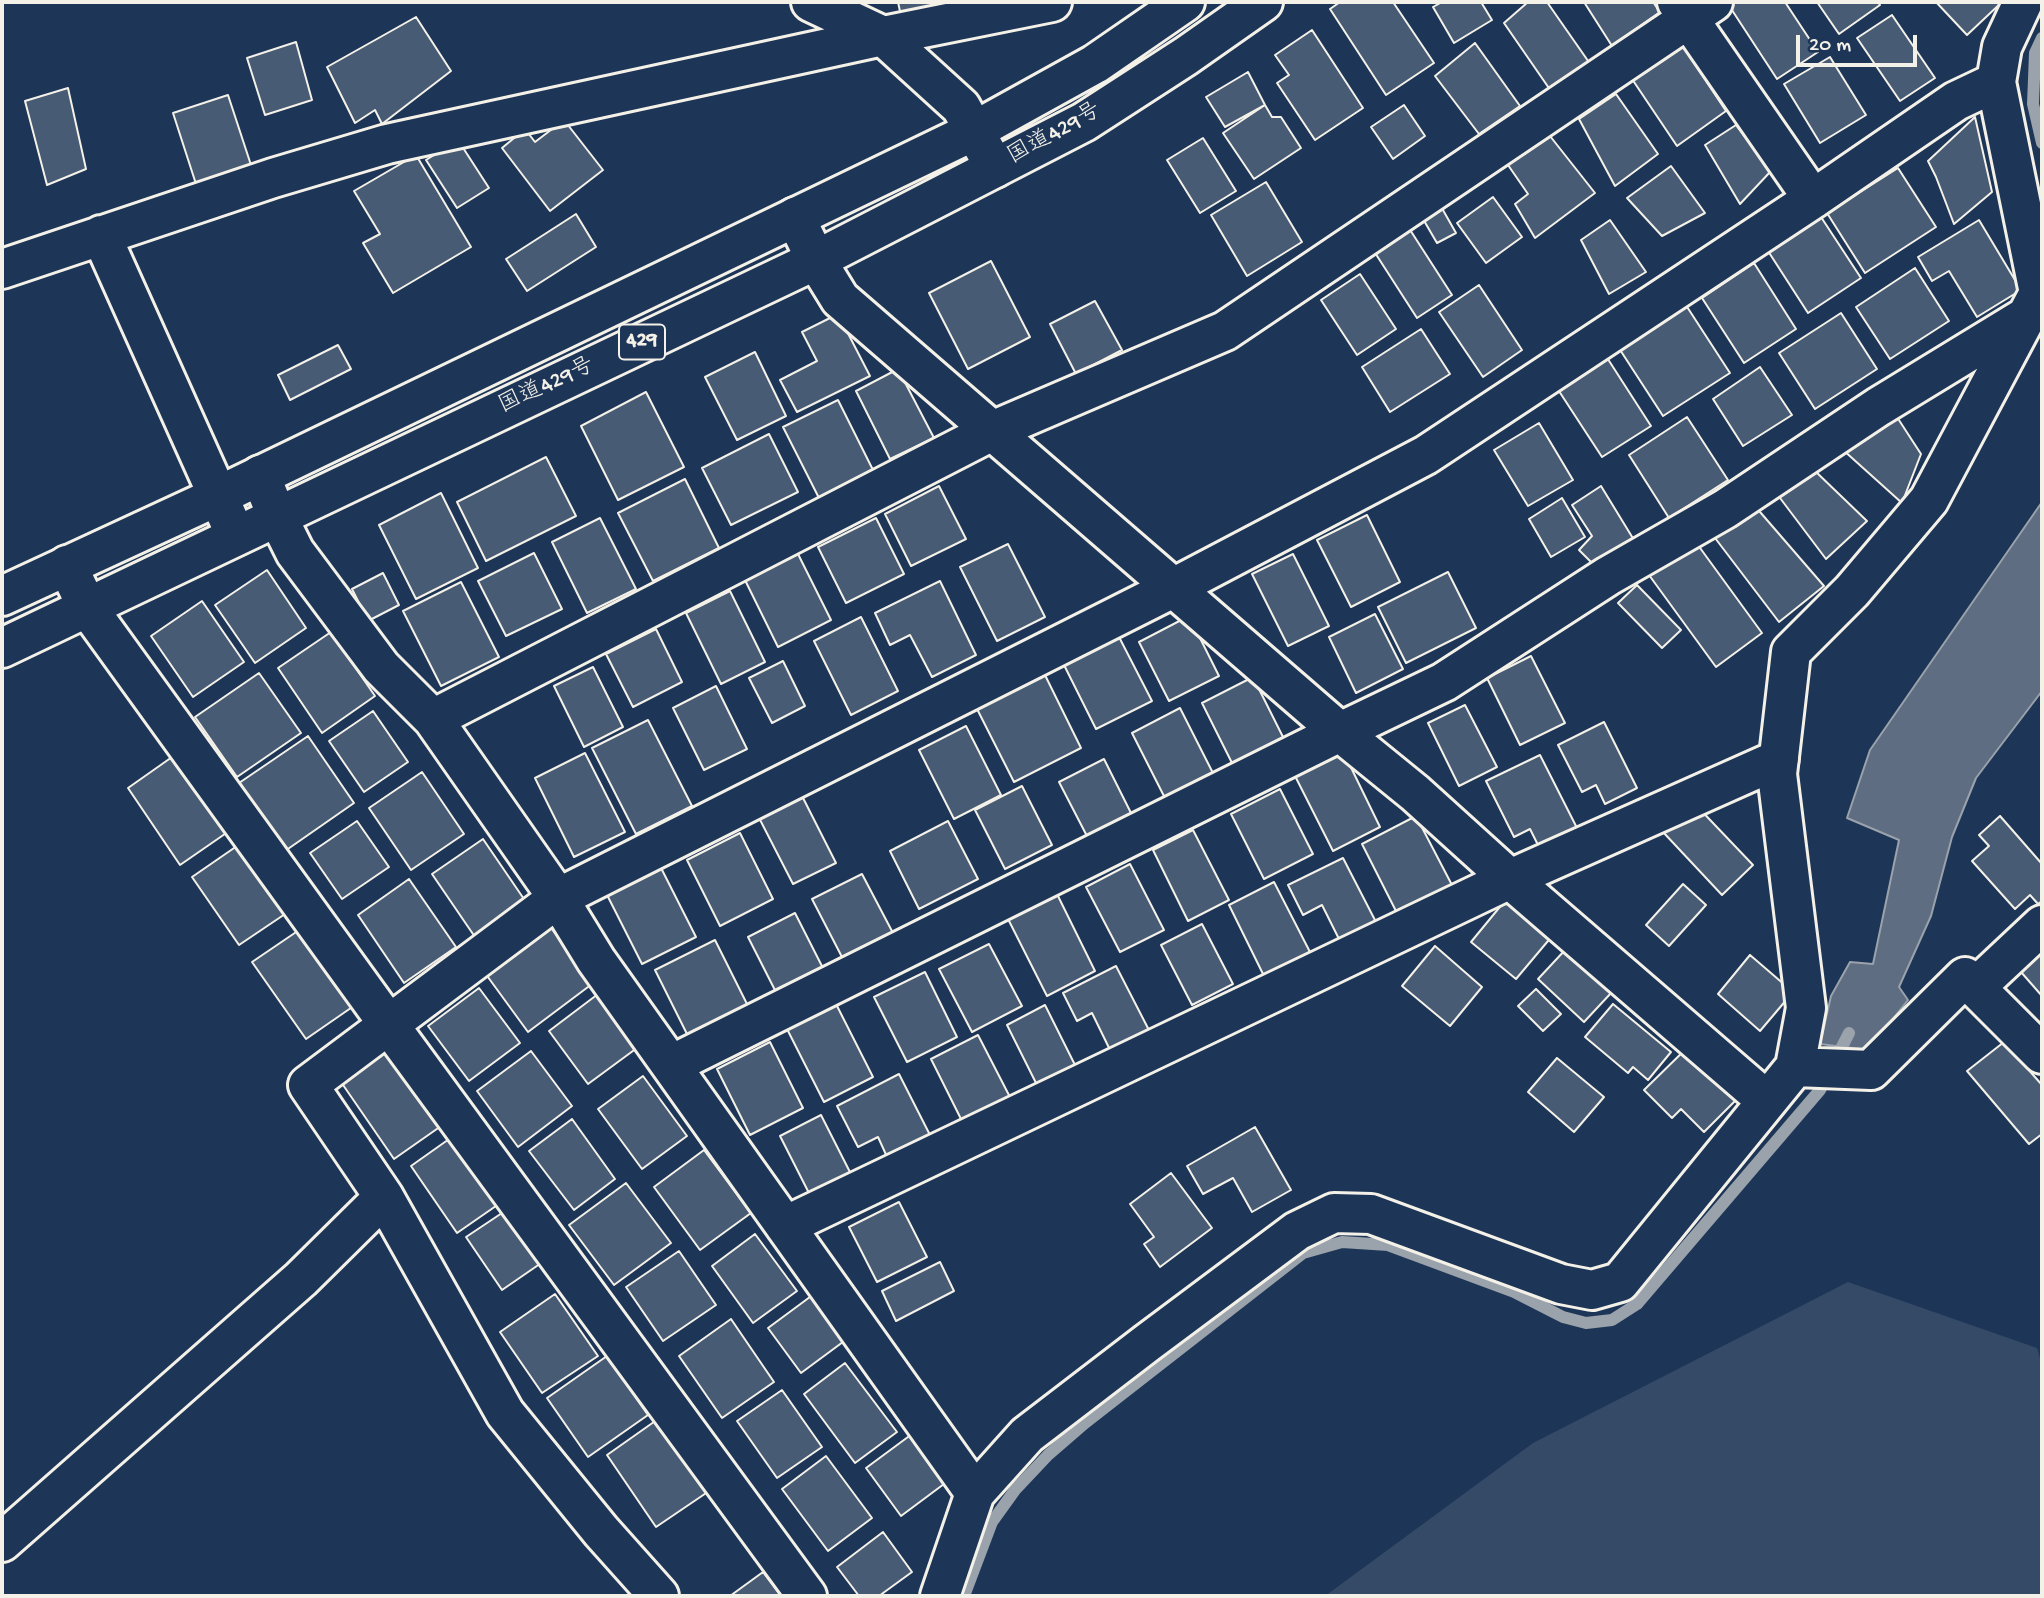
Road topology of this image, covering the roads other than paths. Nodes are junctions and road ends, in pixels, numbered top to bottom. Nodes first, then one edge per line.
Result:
1 (811, 2) edge
2 (1052, 2) edge
3 (1185, 2) edge
4 (1264, 2) edge
5 (2023, 2) edge
6 (1693, 7) edge
7 (883, 36) junction
8 (1996, 82) junction
9 (974, 131) junction
10 (995, 168) junction
11 (1813, 199) junction
12 (795, 217) junction
13 (100, 235) junction
14 (816, 260) junction
15 (2, 268) edge
16 (2028, 315) junction
17 (992, 431) junction
18 (260, 475) junction
19 (218, 496) junction
20 (277, 516) junction
21 (236, 536) junction
22 (67, 565) junction
23 (1173, 588) junction
24 (2, 596) edge
25 (87, 607) junction
26 (2, 648) edge
27 (433, 719) junction
28 (1340, 732) junction
29 (1779, 759) junction
30 (1510, 879) junction
31 (558, 898) junction
32 (2042, 925) edge
33 (1976, 988) junction
34 (389, 1024) junction
35 (2042, 1054) edge
36 (671, 1065) junction
37 (1801, 1068) junction
38 (1767, 1101) junction
39 (384, 1197) junction
40 (785, 1226) junction
41 (975, 1493) junction
42 (2, 1542) edge
43 (659, 1596) edge
44 (807, 1596) edge
45 (940, 1596) edge

1 - 7 main road
2 - 7 main road
3 - 9 main road, 国道429号 / 429
4 - 10 main road, 国道429号 / 429
5 - 8 main road
6 - 11 main road
6 - 17 main road
7 - 9 main road
7 - 13 main road
8 - 11 main road
8 - 16 main road
9 - 10 main road
9 - 12 main road, 国道429号 / 429
10 - 14 main road, 国道429号 / 429
11 - 23 main road
12 - 14 main road
12 - 18 main road, 国道429号 / 429
13 - 15 main road
13 - 19 main road
14 - 17 main road
14 - 20 main road, 国道429号 / 429
16 - 28 main road
16 - 29 main road
17 - 23 main road
17 - 27 main road
18 - 19 main road, 国道429号 / 429
18 - 20 main road
19 - 21 main road
19 - 22 main road, 国道429号 / 429
20 - 21 main road, 国道429号 / 429
20 - 27 main road
21 - 25 main road, 国道429号 / 429
22 - 24 main road, 国道429号 / 429
22 - 25 main road
23 - 28 main road
23 - 31 main road
25 - 26 main road, 国道429号 / 429
25 - 34 main road
27 - 31 main road
28 - 30 main road
28 - 36 main road
29 - 30 main road
29 - 37 main road
30 - 38 main road
30 - 40 main road
31 - 34 main road
31 - 36 main road
32 - 33 main road
33 - 35 main road
33 - 37 main road
34 - 39 main road
34 - 44 main road
36 - 40 main road
37 - 38 main road
38 - 41 main road
39 - 42 main road
39 - 43 main road
40 - 41 main road
41 - 45 main road

